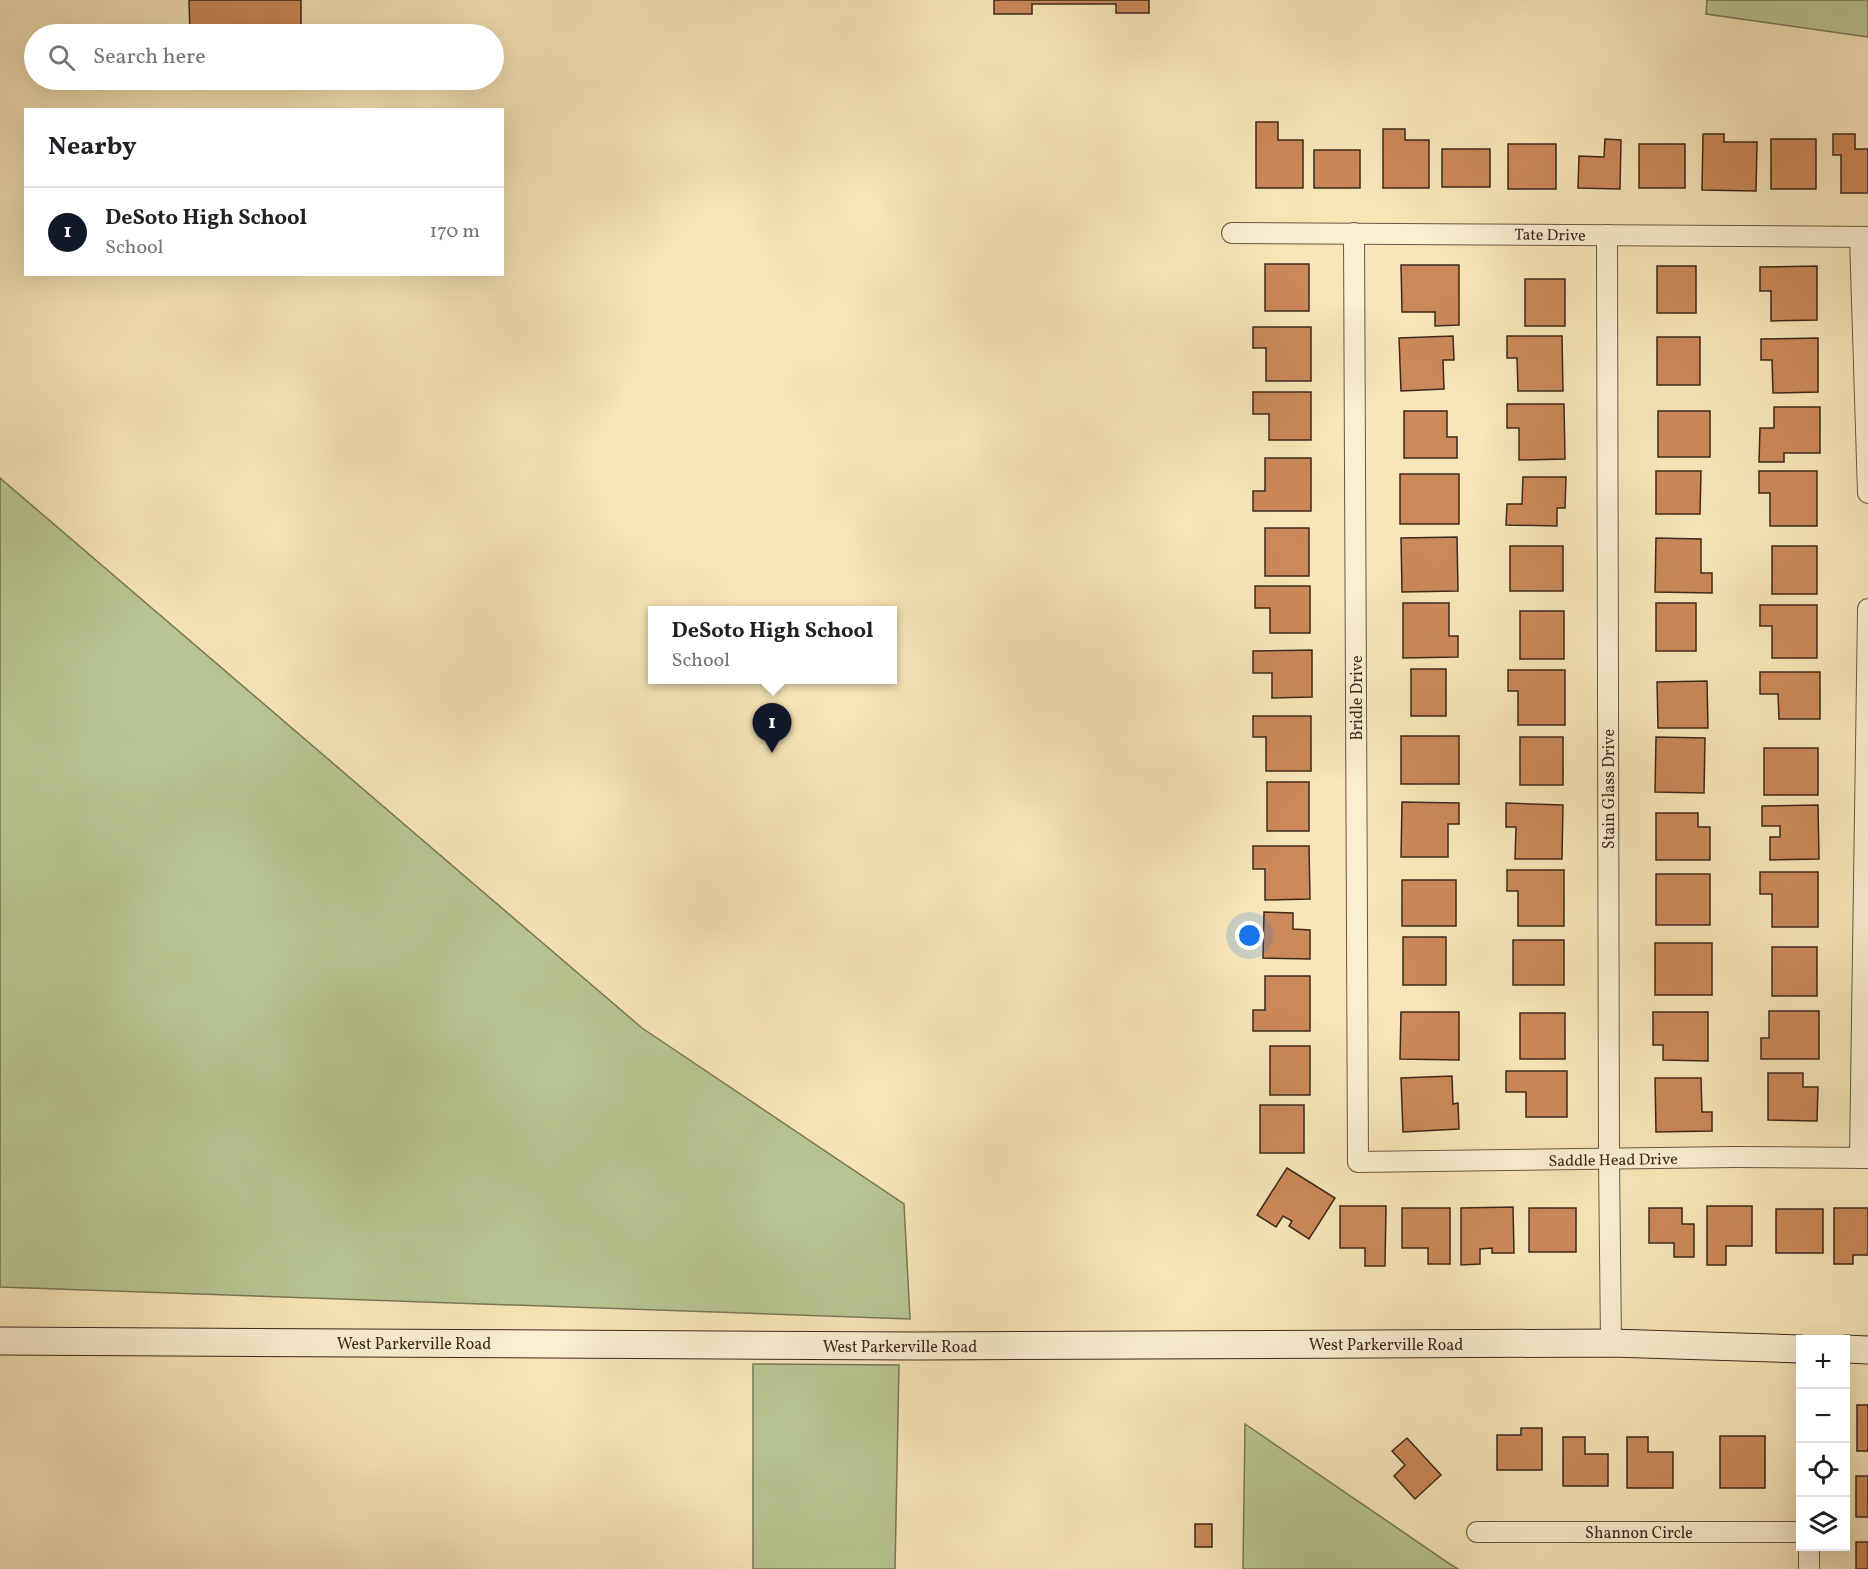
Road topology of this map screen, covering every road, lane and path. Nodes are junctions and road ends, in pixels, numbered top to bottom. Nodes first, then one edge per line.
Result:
1 (1232, 233) dead end
2 (1354, 233) junction
3 (1607, 235) junction
4 (1864, 237) edge
5 (1868, 493) edge
6 (1868, 609) edge
7 (1864, 1158) edge
8 (1609, 1160) junction
9 (1359, 1162) joint
10 (0, 1341) edge
11 (1611, 1343) junction
12 (1796, 1349) edge
13 (1850, 1349) edge
14 (1868, 1350) edge
15 (1477, 1532) dead end
16 (1796, 1532) edge
17 (1809, 1551) edge
18 (1809, 1569) edge

1 - 2 street, Tate Drive
2 - 3 street, Tate Drive
2 - 9 street, Bridle Drive
3 - 4 street, Tate Drive
3 - 8 street, Stain Glass Drive
4 - 5 street
6 - 7 street
7 - 8 street, Saddle Head Drive
8 - 9 street, Saddle Head Drive
8 - 11 street, Stain Glass Drive
10 - 11 main road, West Parkerville Road
11 - 12 main road, West Parkerville Road
13 - 14 main road
15 - 16 street, Shannon Circle
17 - 18 street

